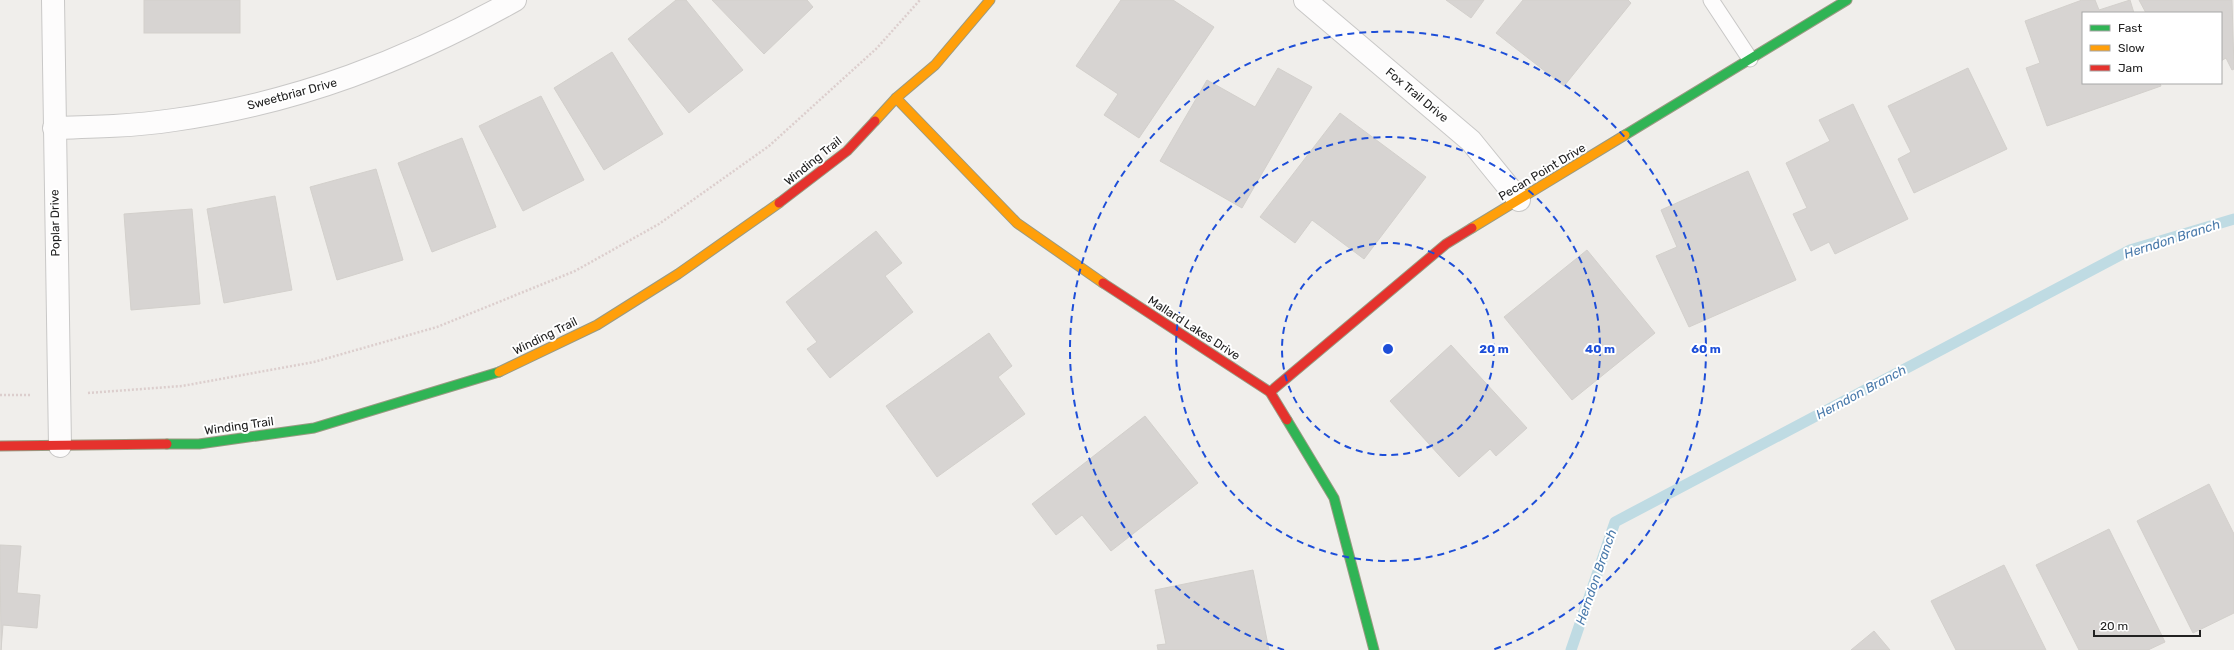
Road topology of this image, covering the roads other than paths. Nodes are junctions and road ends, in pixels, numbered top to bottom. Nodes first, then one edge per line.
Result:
1 (53, 0) edge
2 (515, 0) edge
3 (990, 0) edge
4 (1305, 0) edge
5 (1711, 0) edge
6 (1847, 0) edge
7 (1750, 59) junction
8 (896, 98) junction
9 (54, 128) junction
10 (1519, 200) junction
11 (1270, 392) junction
12 (0, 446) edge
13 (60, 446) junction
14 (1374, 650) edge

1 - 9 street, Poplar Drive
2 - 9 street, Sweetbriar Drive
3 - 8 street, Winding Trail
4 - 10 street, Fox Trail Drive
5 - 7 lane
6 - 7 street, Pecan Point Drive
7 - 10 street, Pecan Point Drive
8 - 11 street, Mallard Lakes Drive
8 - 13 street, Winding Trail
9 - 13 street, Poplar Drive
10 - 11 street, Pecan Point Drive
11 - 14 street, Mallard Lakes Drive
12 - 13 street, Winding Trail

